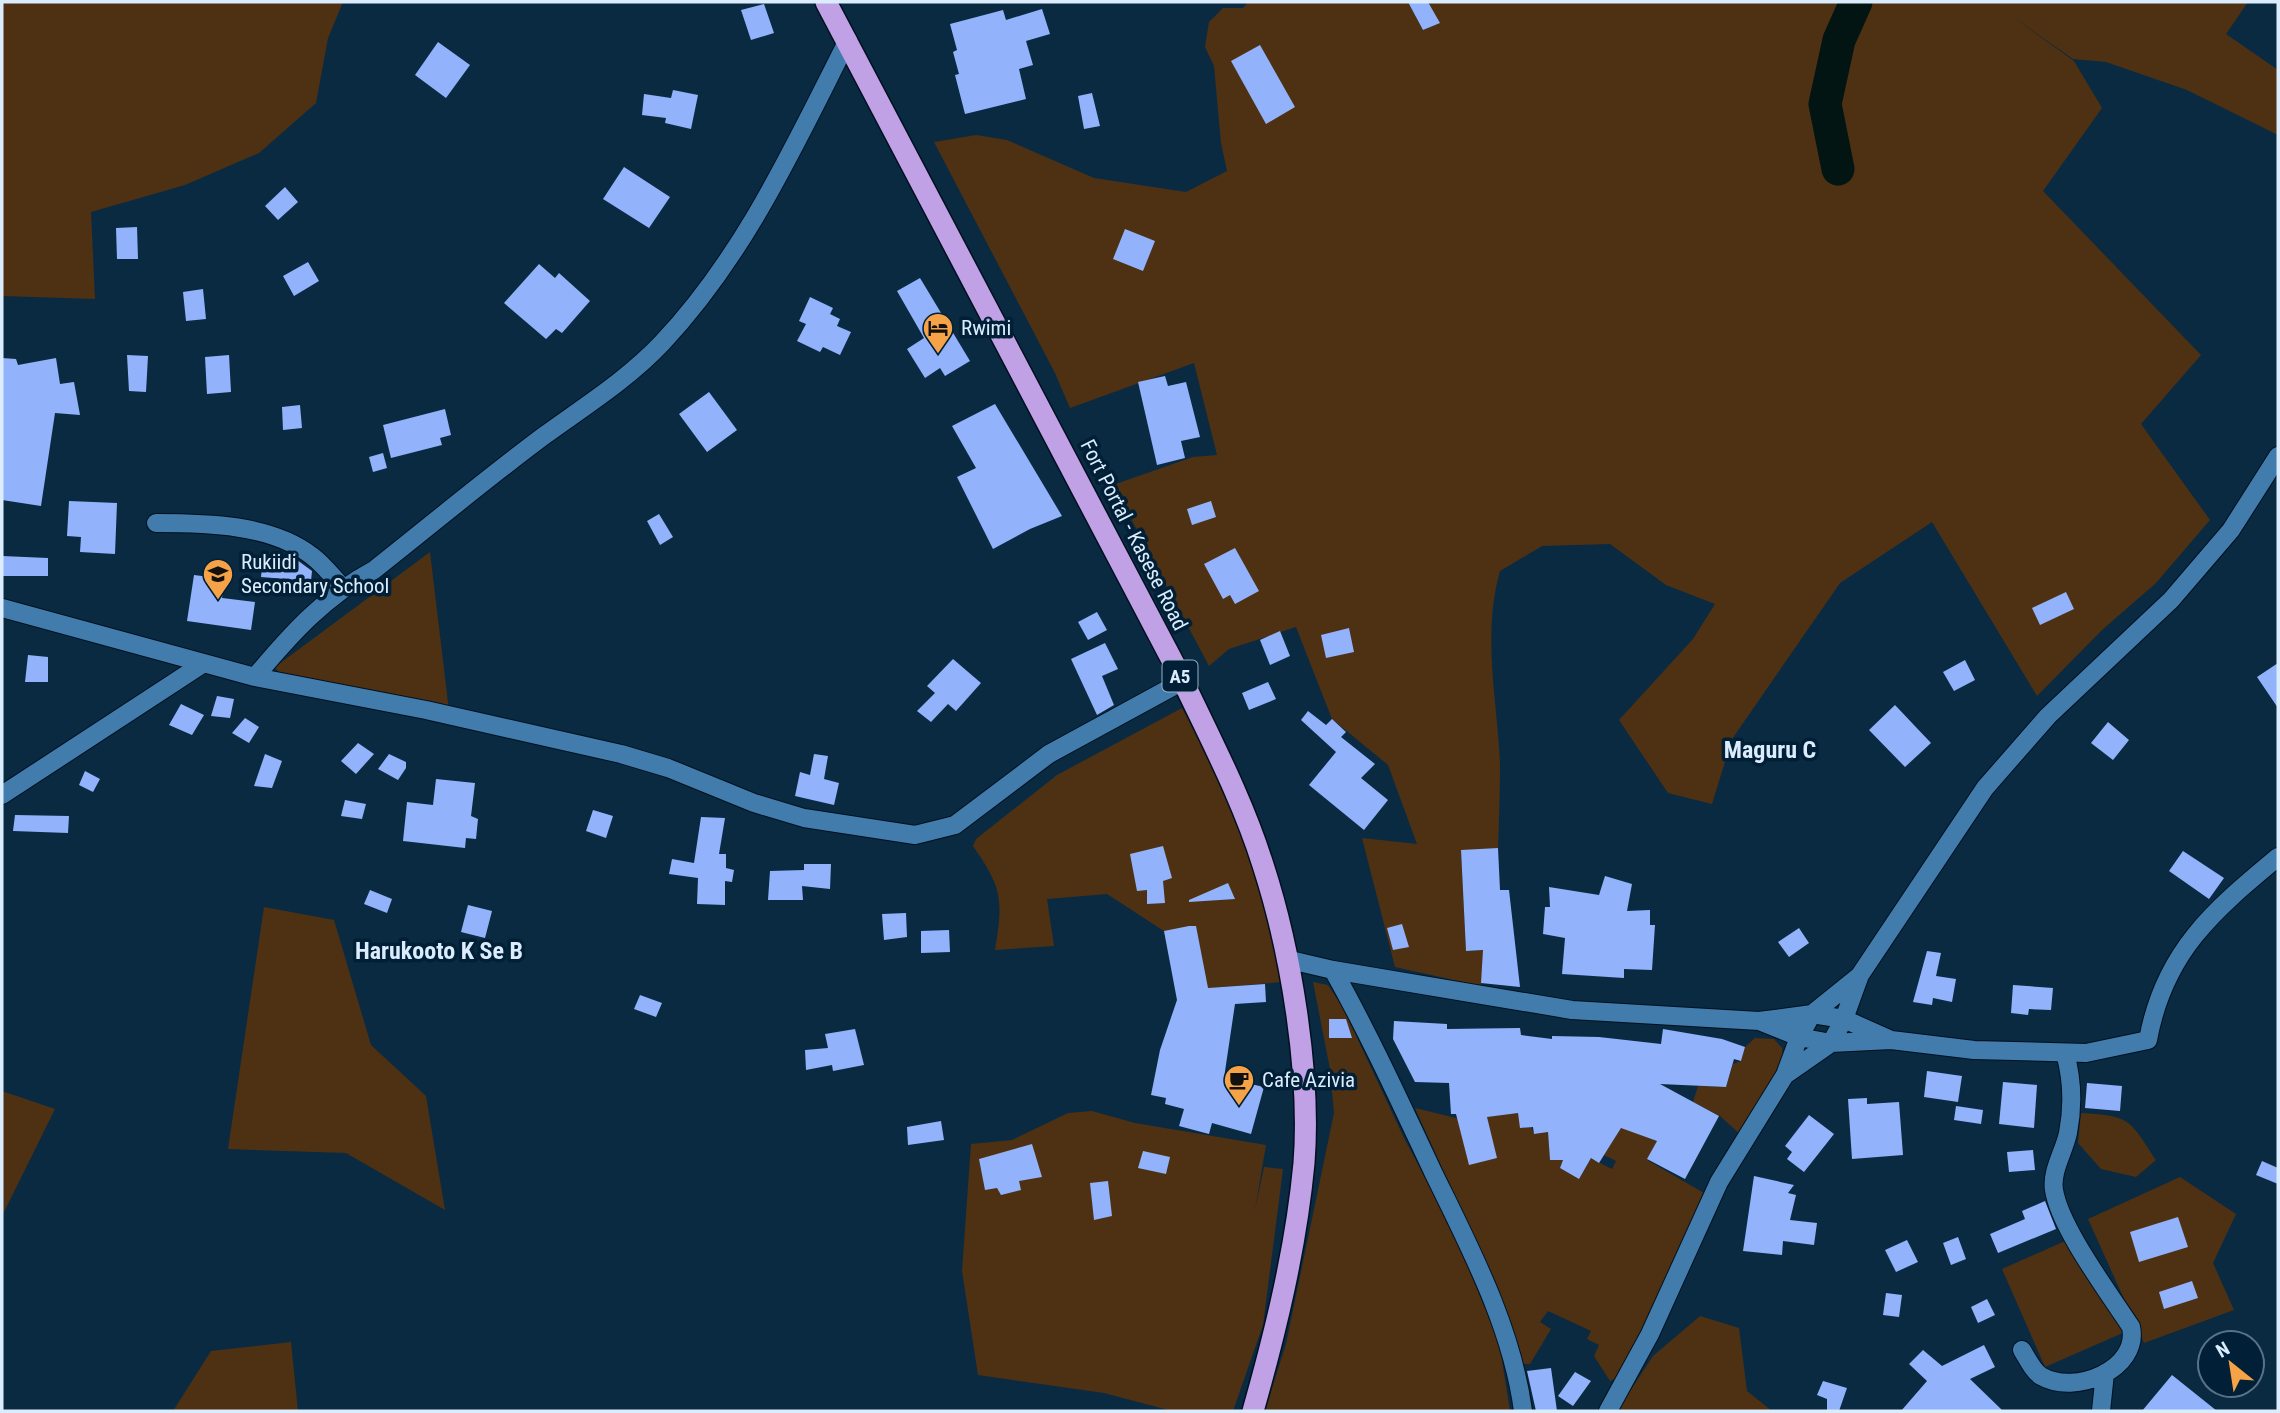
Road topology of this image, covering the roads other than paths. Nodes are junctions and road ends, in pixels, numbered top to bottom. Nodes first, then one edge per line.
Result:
1 (826, 2) edge
2 (848, 40) junction
3 (2278, 456) edge
4 (156, 523) dead end
5 (342, 587) junction
6 (2, 608) edge
7 (204, 663) junction
8 (255, 677) junction
9 (1183, 681) junction
10 (2, 795) edge
11 (2278, 857) edge
12 (1286, 959) junction
13 (1334, 970) junction
14 (1860, 975) junction
15 (1812, 1014) junction
16 (1844, 1018) junction
17 (1759, 1021) junction
18 (1799, 1037) junction
19 (1891, 1040) junction
20 (1831, 1043) junction
21 (2065, 1053) junction
22 (1786, 1075) junction
23 (2022, 1350) dead end
24 (2105, 1373) junction
25 (1252, 1411) edge
26 (1523, 1411) edge
27 (1608, 1411) edge
28 (2101, 1411) edge

1 - 2 highway, Fort Portal - Kasese Road / A5
2 - 5 street
2 - 9 highway, Fort Portal - Kasese Road / A5
3 - 14 street
4 - 5 street
5 - 8 street
6 - 7 street
7 - 8 street
7 - 10 street
8 - 9 street
9 - 12 highway, Fort Portal - Kasese Road / A5
11 - 21 street
12 - 13 street
12 - 25 highway, Fort Portal - Kasese Road / A5
13 - 17 street
13 - 26 street
14 - 15 street
14 - 16 street
15 - 16 street
15 - 17 street
15 - 18 street
16 - 19 street
16 - 20 street
17 - 18 street
18 - 20 street
18 - 22 street
19 - 20 street
19 - 21 street
20 - 22 street
21 - 24 street
22 - 27 street
23 - 24 street
24 - 28 street

